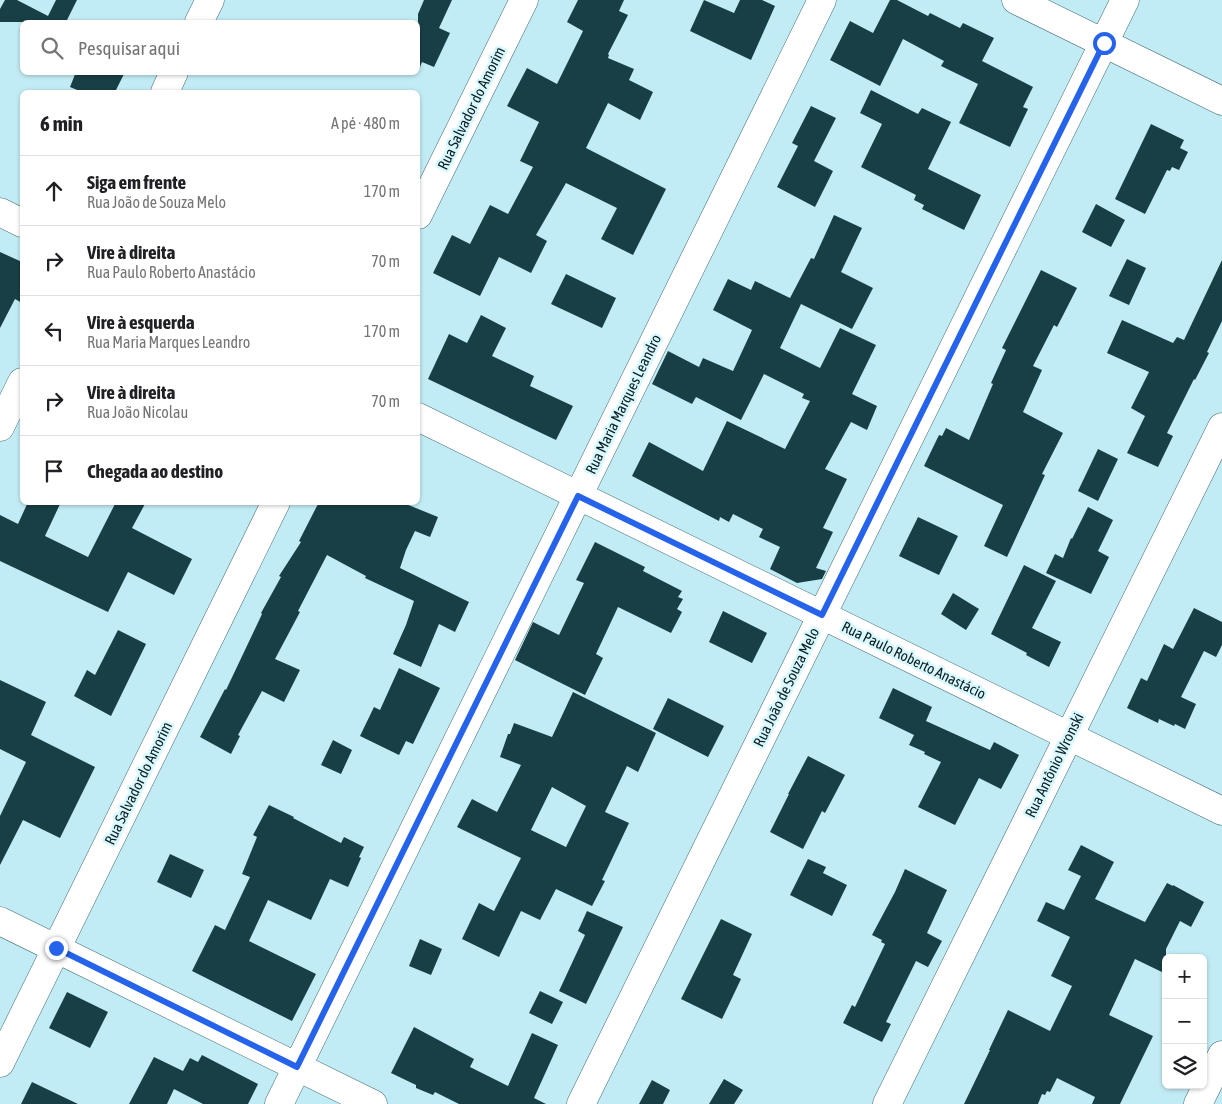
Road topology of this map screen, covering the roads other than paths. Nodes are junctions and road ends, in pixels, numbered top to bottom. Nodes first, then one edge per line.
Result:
1 (210, 0) edge
2 (524, 0) edge
3 (822, 0) edge
4 (1016, 0) edge
5 (1125, 0) edge
6 (200, 20) edge
7 (1104, 43) junction
8 (172, 75) edge
9 (165, 90) edge
10 (1222, 101) edge
11 (420, 211) edge
12 (0, 212) edge
13 (20, 222) edge
14 (20, 386) edge
15 (420, 418) edge
16 (0, 427) edge
17 (1222, 427) edge
18 (578, 496) junction
19 (275, 505) edge
20 (822, 615) junction
21 (1069, 736) junction
22 (1222, 811) edge
23 (0, 921) edge
24 (56, 948) junction
25 (1222, 1054) edge
26 (0, 1063) edge
27 (297, 1067) junction
28 (279, 1104) edge
29 (373, 1104) edge
30 (581, 1104) edge
31 (887, 1104) edge
32 (1198, 1104) edge

1 - 6 street
2 - 11 street, Rua Salvador do Amorim
3 - 18 street, Rua Maria Marques Leandro
4 - 7 street
5 - 7 street, Rua João de Souza Melo
7 - 10 street
7 - 20 street, Rua João de Souza Melo
8 - 9 street
12 - 13 street
14 - 16 street
15 - 18 street, Rua Paulo Roberto Anastácio
17 - 21 street, Rua Antônio Wronski
18 - 20 street, Rua Paulo Roberto Anastácio
18 - 27 street, Rua Maria Marques Leandro
19 - 24 street, Rua Salvador do Amorim
20 - 21 street, Rua Paulo Roberto Anastácio
20 - 30 street, Rua João de Souza Melo
21 - 22 street, Rua Paulo Roberto Anastácio
21 - 31 street, Rua Antônio Wronski
23 - 24 street
24 - 26 street, Rua Salvador do Amorim
24 - 27 street
25 - 32 street
27 - 28 street, Rua Maria Marques Leandro
27 - 29 street

